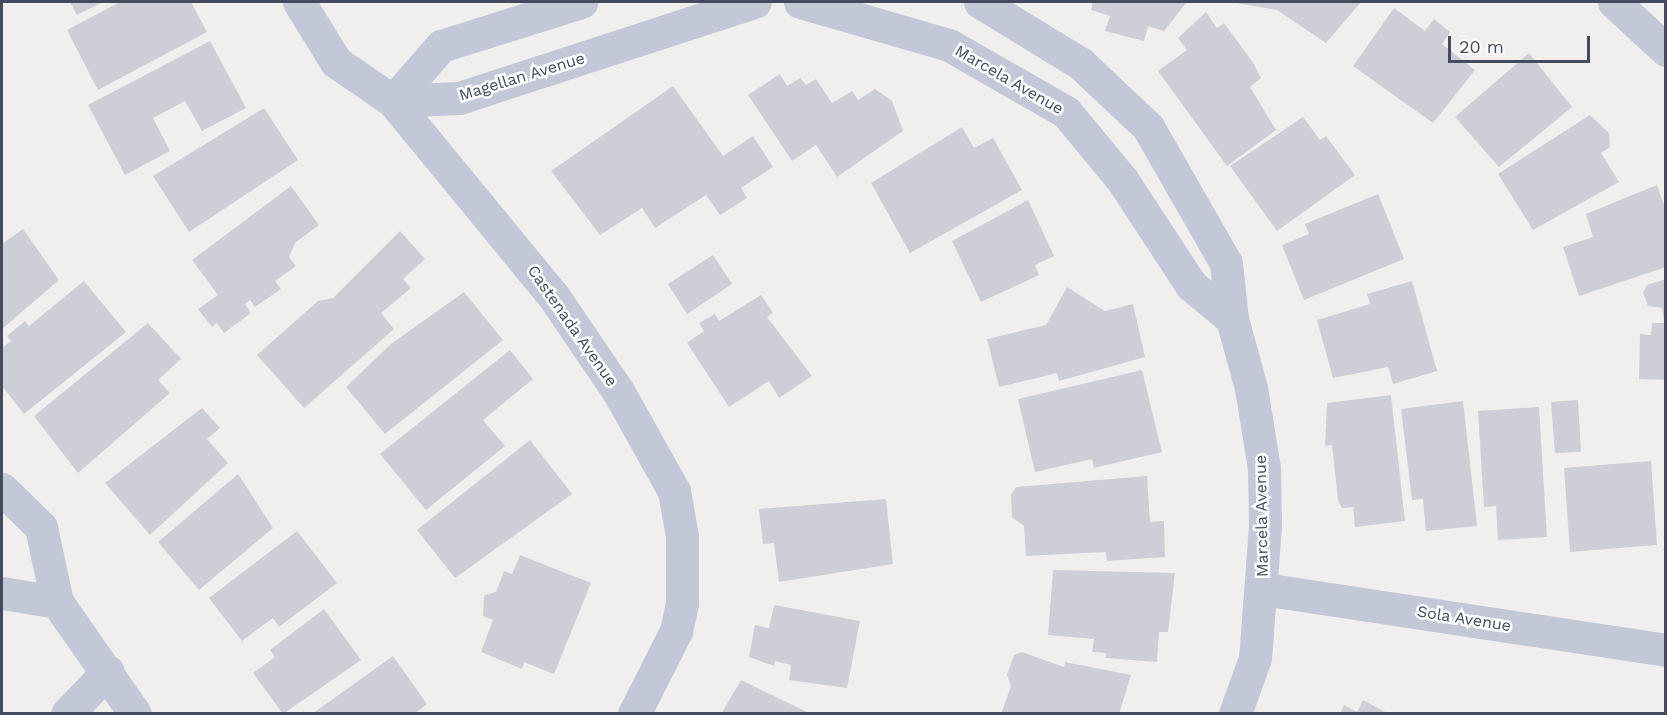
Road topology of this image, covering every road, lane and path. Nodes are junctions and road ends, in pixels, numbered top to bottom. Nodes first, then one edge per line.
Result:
1 (299, 2) edge
2 (581, 2) edge
3 (754, 2) edge
4 (800, 2) edge
5 (980, 2) edge
6 (1614, 2) edge
7 (1665, 50) edge
8 (393, 101) junction
9 (1232, 319) junction
10 (2, 489) edge
11 (1263, 589) junction
12 (2, 593) edge
13 (57, 602) junction
14 (1665, 650) edge
15 (108, 670) junction
16 (67, 714) edge
17 (135, 714) edge
18 (634, 714) edge
19 (1235, 714) edge

1 - 8 street, Castenada Avenue
2 - 8 street
3 - 8 street, Magellan Avenue
4 - 9 street, Marcela Avenue
5 - 9 street, Marcela Avenue
6 - 7 street
8 - 18 street, Castenada Avenue
9 - 11 street, Marcela Avenue
10 - 13 street
11 - 14 street, Sola Avenue
11 - 19 street, Marcela Avenue
12 - 13 street
13 - 15 street
15 - 16 street
15 - 17 street

